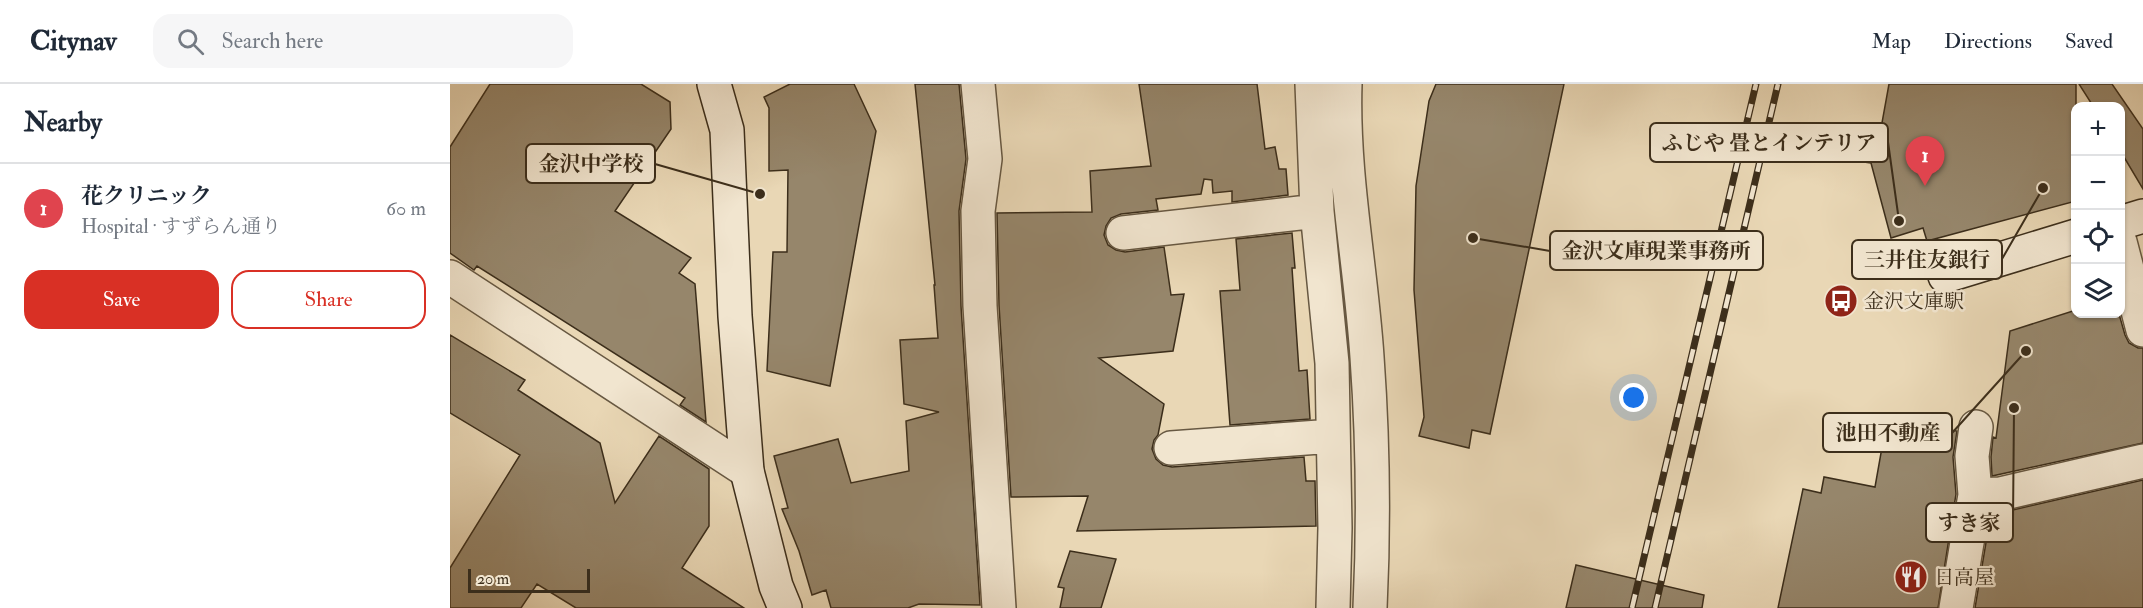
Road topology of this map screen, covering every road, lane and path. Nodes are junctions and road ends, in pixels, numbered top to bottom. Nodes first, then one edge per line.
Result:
1 (714, 84) edge
2 (978, 84) edge
3 (1312, 84) edge
4 (1345, 84) edge
5 (1317, 211) junction
6 (2143, 216) edge
7 (2125, 222) edge
8 (1123, 233) dead end
9 (2071, 238) edge
10 (2125, 258) edge
11 (1945, 276) dead end
12 (450, 277) edge
13 (2143, 330) edge
14 (1976, 427) dead end
15 (1333, 436) junction
16 (1171, 448) dead end
17 (2143, 461) edge
18 (747, 471) junction
19 (1975, 495) junction
20 (785, 608) edge
21 (999, 608) edge
22 (1333, 608) edge
23 (1370, 608) edge
24 (1956, 608) edge

1 - 18 street
2 - 21 street
3 - 5 street
4 - 23 street
5 - 8 street
5 - 15 street
6 - 7 street
9 - 11 street
10 - 13 street
12 - 18 street
14 - 19 street
15 - 16 street
15 - 22 street
17 - 19 street
18 - 20 street
19 - 24 street

